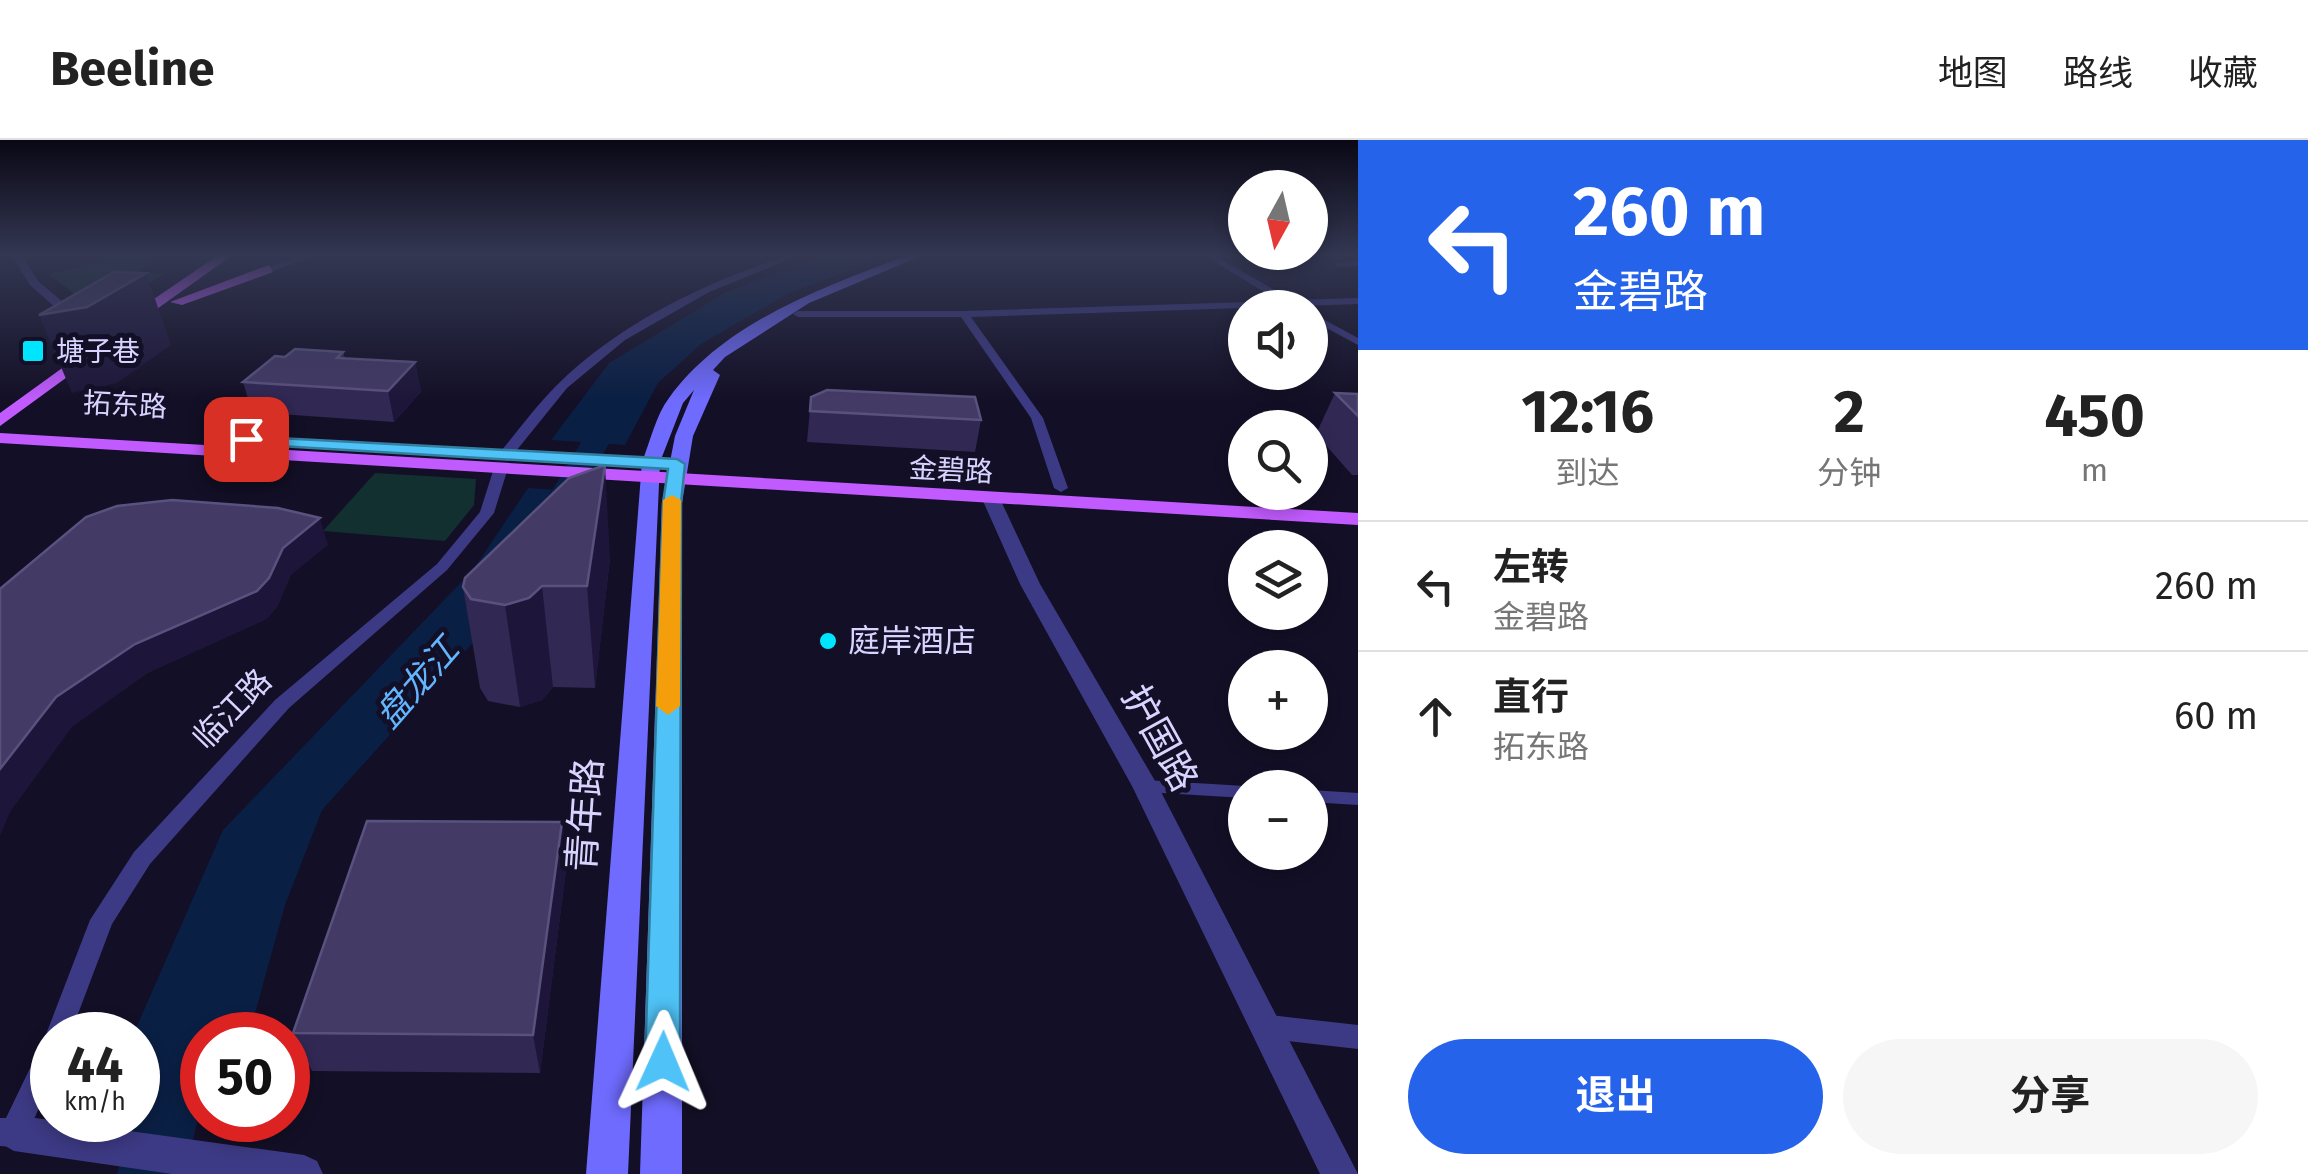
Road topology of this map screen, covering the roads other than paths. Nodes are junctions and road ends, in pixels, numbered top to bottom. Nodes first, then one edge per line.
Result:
1 (56, 304) edge
2 (149, 304) edge
3 (173, 304) edge
4 (683, 304) edge
5 (800, 304) edge
6 (814, 304) edge
7 (1228, 308) edge
8 (798, 314) junction
9 (964, 314) junction
10 (1328, 325) edge
11 (107, 333) junction
12 (1358, 342) edge
13 (0, 405) edge
14 (0, 423) edge
15 (0, 438) edge
16 (504, 460) junction
17 (544, 462) junction
18 (646, 467) junction
19 (676, 472) junction
20 (1061, 488) junction
21 (992, 500) junction
22 (1358, 504) edge
23 (1358, 519) edge
24 (1145, 786) junction
25 (1228, 791) edge
26 (1328, 797) edge
27 (1358, 799) edge
28 (66, 1012) edge
29 (1270, 1027) junction
30 (1358, 1036) edge
31 (30, 1088) edge
32 (7, 1132) edge
33 (291, 1172) edge
34 (607, 1174) edge
35 (661, 1174) edge
36 (1340, 1174) edge

1 - 11 street
2 - 11 main road
3 - 11 main road
4 - 16 street, 临江路
5 - 18 main road, 青年路
6 - 8 main road
7 - 9 street
8 - 9 street
8 - 19 main road
9 - 20 street
10 - 12 street
11 - 13 main road
11 - 14 main road
14 - 16 main road, 拓东路
15 - 16 main road, 拓东路
16 - 17 main road, 拓东路
16 - 28 street, 临江路
17 - 18 main road, 金碧路
17 - 18 main road, 金碧路
18 - 19 main road, 金碧路
18 - 34 main road, 青年路
19 - 20 main road, 金碧路
19 - 21 main road, 金碧路
19 - 35 main road
20 - 22 main road, 金碧路
21 - 23 main road, 金碧路
21 - 24 street, 护国路
24 - 25 street
24 - 29 street, 护国路
26 - 27 street
29 - 30 street
29 - 36 street, 护国路
31 - 32 street
32 - 33 street

